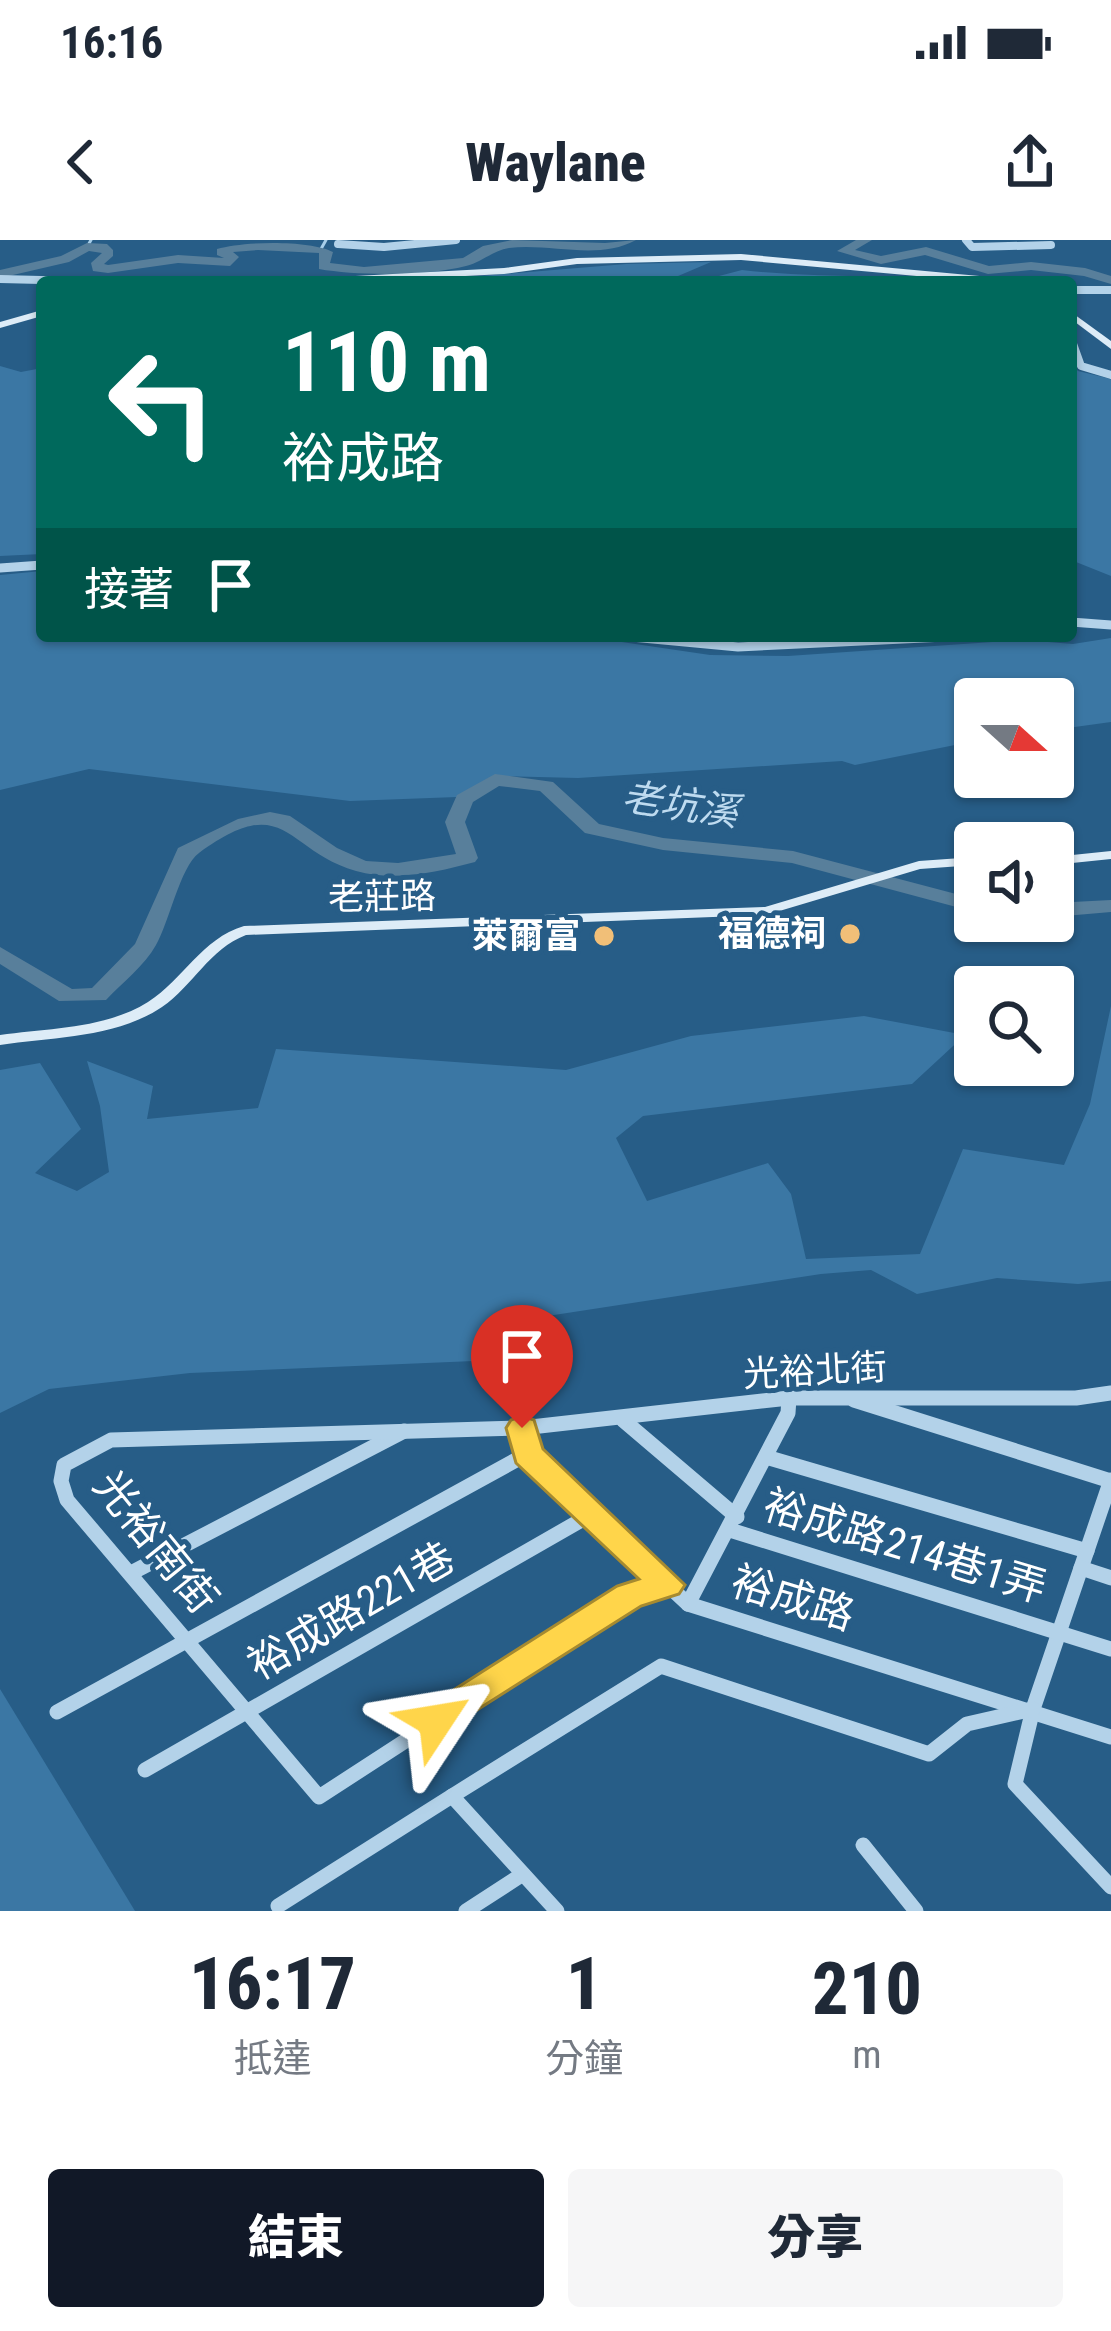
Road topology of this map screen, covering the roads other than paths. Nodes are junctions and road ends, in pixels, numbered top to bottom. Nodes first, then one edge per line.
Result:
1 (456, 240) edge
2 (1048, 242) edge
3 (969, 243) edge
4 (1009, 243) edge
5 (338, 244) dead end
6 (1019, 254) dead end
7 (411, 276) edge
8 (947, 276) edge
9 (0, 279) edge
10 (36, 280) edge
11 (1077, 290) edge
12 (1111, 290) edge
13 (36, 315) edge
14 (1077, 320) edge
15 (0, 325) edge
16 (1111, 346) edge
17 (1077, 355) edge
18 (1111, 375) edge
19 (36, 565) edge
20 (0, 568) edge
21 (1077, 622) edge
22 (1107, 625) edge
23 (1077, 631) edge
24 (685, 642) edge
25 (815, 642) edge
26 (1111, 855) edge
27 (1074, 859) edge
28 (954, 863) edge
29 (0, 1040) edge
30 (1111, 1393) edge
31 (842, 1396) junction
32 (789, 1398) junction
33 (622, 1420) junction
34 (410, 1428) junction
35 (522, 1428) junction
36 (527, 1454) junction
37 (766, 1457) junction
38 (1111, 1480) edge
39 (1106, 1507) edge
40 (592, 1514) junction
41 (733, 1524) junction
42 (1084, 1560) junction
43 (133, 1572) junction
44 (1111, 1577) edge
45 (667, 1585) junction
46 (688, 1604) junction
47 (1059, 1632) junction
48 (190, 1641) junction
49 (1111, 1649) edge
50 (1033, 1708) junction
51 (57, 1712) dead end
52 (247, 1712) junction
53 (1111, 1737) edge
54 (145, 1770) dead end
55 (452, 1796) junction
56 (862, 1845) dead end
57 (523, 1874) junction
58 (1111, 1886) edge
59 (278, 1906) dead end
60 (466, 1911) edge
61 (557, 1911) edge
62 (916, 1911) edge

1 - 5 street
2 - 4 street
3 - 4 street
4 - 6 street
7 - 8 street
9 - 10 street
11 - 12 street
13 - 15 street
14 - 16 street
17 - 18 street
19 - 20 street
21 - 22 street
22 - 23 street
24 - 25 street
26 - 27 street
28 - 29 street, 老莊路
30 - 31 street, 光裕北街
31 - 32 street, 光裕北街
31 - 38 street
32 - 33 street, 光裕北街
32 - 37 street
33 - 35 street, 光裕北街
33 - 41 street
34 - 35 street, 光裕南街
34 - 43 street
34 - 43 street, 光裕南街
35 - 36 street
36 - 40 street, 裕成路
36 - 48 street
37 - 41 street
37 - 42 street
38 - 39 street
39 - 42 street
40 - 45 street, 裕成路
40 - 52 street, 裕成路221巷
41 - 46 street
41 - 47 street, 裕成路214巷1弄
42 - 44 street
42 - 47 street
43 - 48 street, 光裕南街
45 - 46 street, 裕成路
45 - 52 street, 光裕南街
46 - 50 street, 裕成路
47 - 49 street, 裕成路214巷1弄
47 - 50 street
48 - 51 street
48 - 52 street, 光裕南街
50 - 53 street, 裕成路
50 - 55 street
50 - 58 street
52 - 54 street, 裕成路221巷
55 - 57 street
55 - 59 street
56 - 62 street
57 - 60 street
57 - 61 street

